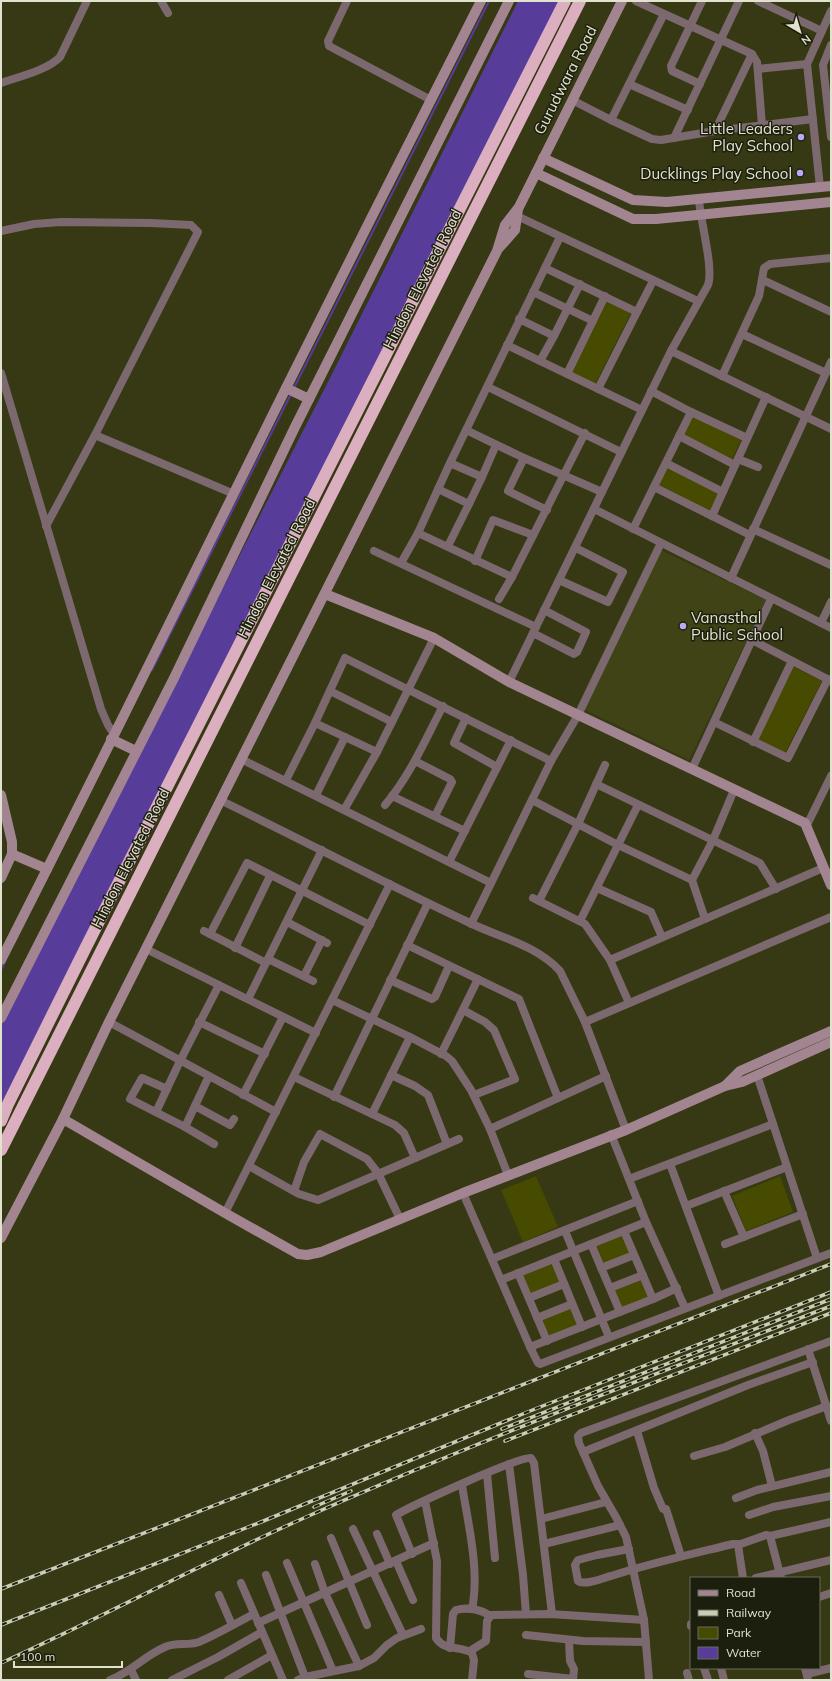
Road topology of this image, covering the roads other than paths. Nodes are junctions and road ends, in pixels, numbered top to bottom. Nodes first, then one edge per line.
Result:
1 (87, 1) edge
2 (161, 1) edge
3 (347, 1) edge
4 (481, 1) edge
5 (509, 1) edge
6 (565, 1) edge
7 (580, 1) edge
8 (622, 1) edge
9 (636, 1) edge
10 (702, 1) edge
11 (739, 1) edge
12 (758, 1) edge
13 (831, 11) edge
14 (168, 13) dead end
15 (664, 14) junction
16 (690, 26) junction
17 (822, 31) junction
18 (720, 40) junction
19 (831, 45) edge
20 (752, 54) junction
21 (807, 64) junction
22 (758, 69) junction
23 (1, 83) edge
24 (629, 84) junction
25 (700, 84) junction
26 (431, 100) junction
27 (572, 100) junction
28 (688, 110) junction
29 (813, 119) junction
30 (611, 120) junction
31 (762, 125) junction
32 (715, 131) junction
33 (831, 137) edge
34 (674, 138) junction
35 (543, 158) junction
36 (536, 173) junction
37 (831, 186) edge
38 (820, 187) junction
39 (699, 199) junction
40 (831, 202) edge
41 (518, 212) junction
42 (700, 215) junction
43 (1, 231) edge
44 (560, 237) junction
45 (831, 258) edge
46 (545, 268) junction
47 (763, 280) junction
48 (653, 281) junction
49 (580, 284) junction
50 (532, 292) junction
51 (605, 296) junction
52 (698, 301) junction
53 (568, 309) junction
54 (637, 312) junction
55 (831, 312) edge
56 (519, 319) junction
57 (593, 321) junction
58 (742, 334) junction
59 (554, 336) junction
60 (507, 345) junction
61 (671, 351) junction
62 (540, 361) junction
63 (831, 362) edge
64 (1, 373) edge
65 (826, 373) junction
66 (567, 374) junction
67 (722, 376) junction
68 (488, 387) junction
69 (598, 389) junction
70 (289, 390) junction
71 (651, 391) junction
72 (766, 397) junction
73 (306, 398) junction
74 (642, 410) junction
75 (691, 412) junction
76 (805, 416) junction
77 (831, 429) edge
78 (466, 430) junction
79 (585, 433) junction
80 (95, 435) junction
81 (679, 436) junction
82 (747, 438) junction
83 (496, 445) junction
84 (622, 452) junction
85 (524, 458) junction
86 (450, 462) junction
87 (736, 462) junction
88 (666, 463) junction
89 (758, 468) dead end
90 (564, 475) junction
91 (482, 478) junction
92 (654, 487) junction
93 (438, 488) junction
94 (602, 492) junction
95 (723, 492) junction
96 (234, 494) junction
97 (469, 504) junction
98 (594, 509) junction
99 (547, 510) junction
100 (712, 516) junction
101 (46, 526) junction
102 (633, 529) junction
103 (752, 532) junction
104 (418, 533) junction
105 (532, 535) junction
106 (661, 543) junction
107 (448, 546) junction
108 (576, 548) junction
109 (374, 551) dead end
110 (475, 561) junction
111 (402, 563) junction
112 (831, 565) edge
113 (512, 577) junction
114 (731, 578) junction
115 (559, 580) junction
116 (324, 594) junction
117 (771, 598) junction
118 (499, 599) dead end
119 (831, 602) edge
120 (544, 610) junction
121 (821, 623) junction
122 (831, 628) edge
123 (535, 630) junction
124 (434, 638) junction
125 (752, 640) junction
126 (792, 661) junction
127 (829, 680) edge
128 (509, 682) junction
129 (408, 689) junction
130 (330, 691) junction
131 (443, 706) junction
132 (578, 715) junction
133 (466, 718) junction
134 (392, 722) junction
135 (714, 722) junction
136 (315, 723) junction
137 (345, 737) junction
138 (113, 738) junction
139 (511, 740) junction
140 (753, 742) junction
141 (131, 749) junction
142 (377, 752) junction
143 (241, 759) junction
144 (415, 761) junction
145 (551, 761) junction
146 (605, 765) dead end
147 (497, 767) junction
148 (692, 769) junction
149 (831, 776) edge
150 (286, 780) junction
151 (596, 784) junction
152 (734, 790) junction
153 (1, 795) edge
154 (316, 795) junction
155 (392, 796) junction
156 (220, 800) junction
157 (532, 800) junction
158 (638, 804) junction
159 (385, 805) dead end
160 (344, 810) junction
161 (435, 816) junction
162 (578, 824) junction
163 (806, 827) junction
164 (465, 831) junction
165 (713, 840) junction
166 (618, 845) junction
167 (322, 850) junction
168 (12, 854) junction
169 (449, 862) junction
170 (824, 868) junction
171 (47, 869) junction
172 (270, 876) junction
173 (1, 878) edge
174 (692, 880) junction
175 (491, 883) junction
176 (390, 884) junction
177 (831, 885) edge
178 (597, 888) junction
179 (776, 888) junction
180 (302, 892) junction
181 (428, 903) junction
182 (831, 917) edge
183 (705, 919) junction
184 (580, 921) junction
185 (287, 922) junction
186 (471, 924) junction
187 (370, 925) junction
188 (662, 937) junction
189 (407, 945) junction
190 (235, 948) junction
191 (146, 949) junction
192 (1, 960) edge
193 (610, 960) junction
194 (267, 961) junction
195 (449, 966) junction
196 (304, 976) junction
197 (478, 979) junction
198 (390, 980) junction
199 (313, 981) dead end
200 (219, 985) junction
201 (248, 1000) junction
202 (332, 1000) junction
203 (629, 1003) junction
204 (463, 1010) junction
205 (283, 1017) junction
206 (1, 1018) edge
207 (372, 1018) junction
208 (109, 1022) junction
209 (200, 1022) junction
210 (585, 1022) junction
211 (831, 1031) edge
212 (316, 1033) junction
213 (410, 1037) junction
214 (831, 1042) edge
215 (265, 1054) junction
216 (441, 1054) junction
217 (180, 1061) junction
218 (757, 1074) junction
219 (391, 1075) junction
220 (209, 1076) junction
221 (606, 1076) junction
222 (294, 1077) junction
223 (725, 1086) junction
224 (167, 1089) junction
225 (242, 1095) junction
226 (474, 1095) junction
227 (334, 1096) junction
228 (558, 1098) junction
229 (194, 1106) junction
230 (156, 1112) junction
231 (276, 1112) junction
232 (372, 1114) junction
233 (64, 1119) junction
234 (234, 1119) dead end
235 (1, 1121) edge
236 (773, 1124) junction
237 (185, 1127) junction
238 (490, 1129) junction
239 (626, 1130) junction
240 (611, 1134) junction
241 (459, 1139) dead end
242 (214, 1144) dead end
243 (447, 1144) junction
244 (1, 1150) edge
245 (415, 1158) junction
246 (670, 1164) junction
247 (249, 1166) junction
248 (787, 1167) junction
249 (378, 1173) junction
250 (508, 1175) junction
251 (630, 1179) junction
252 (294, 1191) junction
253 (724, 1191) junction
254 (463, 1193) junction
255 (638, 1201) junction
256 (686, 1206) junction
257 (225, 1213) junction
258 (803, 1214) junction
259 (400, 1219) junction
260 (646, 1222) junction
261 (565, 1231) junction
262 (624, 1231) junction
263 (744, 1237) junction
264 (1, 1238) edge
265 (591, 1244) junction
266 (725, 1244) dead end
267 (573, 1251) junction
268 (831, 1253) edge
269 (634, 1254) junction
270 (817, 1258) junction
271 (492, 1259) junction
272 (554, 1259) junction
273 (602, 1268) junction
274 (518, 1274) junction
275 (643, 1275) junction
276 (501, 1280) junction
277 (564, 1284) junction
278 (610, 1288) junction
279 (676, 1288) junction
280 (719, 1296) junction
281 (529, 1298) junction
282 (653, 1299) junction
283 (572, 1304) junction
284 (685, 1308) junction
285 (620, 1312) junction
286 (537, 1318) junction
287 (602, 1319) junction
288 (582, 1327) junction
289 (608, 1337) junction
290 (547, 1341) junction
291 (831, 1341) edge
292 (530, 1347) junction
293 (808, 1348) junction
294 (813, 1362) junction
295 (826, 1406) junction
296 (831, 1421) edge
297 (637, 1431) junction
298 (755, 1433) junction
299 (583, 1452) junction
300 (694, 1456) dead end
301 (509, 1464) junction
302 (831, 1472) edge
303 (487, 1474) junction
304 (462, 1485) junction
305 (772, 1486) junction
306 (831, 1496) edge
307 (736, 1498) dead end
308 (425, 1501) junction
309 (606, 1502) junction
310 (749, 1515) dead end
311 (541, 1519) junction
312 (831, 1522) edge
313 (620, 1525) junction
314 (352, 1529) dead end
315 (377, 1534) dead end
316 (770, 1536) junction
317 (331, 1538) dead end
318 (434, 1543) junction
319 (544, 1544) junction
320 (739, 1544) junction
321 (629, 1549) junction
322 (412, 1554) junction
323 (681, 1556) junction
324 (495, 1558) dead end
325 (831, 1560) edge
326 (393, 1562) junction
327 (287, 1563) dead end
328 (315, 1564) dead end
329 (632, 1569) junction
330 (372, 1572) junction
331 (266, 1575) dead end
332 (781, 1575) edge
333 (743, 1577) edge
334 (764, 1577) edge
335 (348, 1582) junction
336 (241, 1583) dead end
337 (325, 1593) junction
338 (831, 1593) edge
339 (219, 1595) dead end
340 (820, 1597) edge
341 (413, 1600) dead end
342 (303, 1602) junction
343 (472, 1609) junction
344 (281, 1613) junction
345 (254, 1614) junction
346 (526, 1614) junction
347 (552, 1614) junction
348 (490, 1616) junction
349 (644, 1620) junction
350 (258, 1622) junction
351 (232, 1625) junction
352 (367, 1625) dead end
353 (421, 1629) dead end
354 (262, 1632) junction
355 (402, 1635) junction
356 (526, 1635) dead end
357 (569, 1640) junction
358 (646, 1642) junction
359 (450, 1648) junction
360 (470, 1651) junction
361 (272, 1655) junction
362 (359, 1666) junction
363 (831, 1668) edge
364 (704, 1669) edge
365 (721, 1669) edge
366 (130, 1670) junction
367 (333, 1671) junction
368 (528, 1674) dead end
369 (807, 1674) edge
370 (302, 1678) edge
371 (542, 1678) edge
372 (573, 1679) edge
373 (110, 1680) edge
374 (136, 1680) edge
375 (172, 1680) edge
376 (228, 1680) edge
377 (283, 1680) edge
378 (472, 1680) edge
379 (649, 1680) edge
380 (708, 1680) edge
381 (724, 1680) edge

1 - 23 street
2 - 14 street
3 - 26 street
4 - 26 street
5 - 73 street
6 - 235 highway, Hindon Elevated Road
7 - 244 highway, Hindon Elevated Road
8 - 27 street, Gurudwara Road
9 - 15 street
10 - 16 street
11 - 18 street
12 - 17 street
13 - 17 street
15 - 16 street
15 - 24 street
16 - 18 street
16 - 25 street
17 - 21 street
18 - 20 street
18 - 25 street
19 - 33 street
20 - 22 street
20 - 32 street
21 - 22 street
21 - 29 street
22 - 31 street
24 - 28 street
24 - 30 street
25 - 28 street
26 - 70 street
27 - 30 street
27 - 35 street, Gurudwara Road
28 - 34 street
29 - 31 street
29 - 38 street
30 - 34 street
31 - 32 street
32 - 34 street
35 - 36 street, Gurudwara Road
35 - 39 street
36 - 41 street, Gurudwara Road
36 - 42 street
37 - 38 street
38 - 39 street
39 - 42 street
40 - 42 street
41 - 44 street
41 - 116 street, Gurudwara Road
42 - 52 street
43 - 80 street
44 - 46 street
44 - 48 street
45 - 47 street
46 - 49 street
46 - 50 street
47 - 55 street
47 - 58 street
48 - 52 street
48 - 54 street
49 - 51 street
49 - 53 street
50 - 53 street
50 - 56 street
51 - 54 street
51 - 57 street
52 - 61 street
53 - 57 street
53 - 59 street
54 - 69 street
56 - 59 street
56 - 60 street
57 - 66 street
58 - 65 street
58 - 67 street
59 - 62 street
60 - 62 street
60 - 68 street
61 - 67 street
61 - 71 street
62 - 66 street
63 - 65 street
64 - 101 street
65 - 76 street
66 - 69 street
67 - 72 street
68 - 78 street
68 - 79 street
69 - 74 street
70 - 73 street
70 - 96 street
71 - 74 street
71 - 75 street
72 - 76 street
72 - 82 street
73 - 141 street
74 - 84 street
75 - 81 street
75 - 82 street
76 - 77 street
76 - 103 street
78 - 83 street
78 - 86 street
79 - 84 street
79 - 90 street
80 - 96 street
80 - 101 street
81 - 87 street
81 - 88 street
82 - 87 street
83 - 85 street
83 - 91 street
84 - 94 street
85 - 90 street
85 - 99 street
86 - 91 street
86 - 93 street
87 - 89 street
87 - 95 street
88 - 92 street
88 - 95 street
90 - 94 street
90 - 99 street
91 - 97 street
92 - 100 street
92 - 102 street
93 - 97 street
93 - 104 street
94 - 98 street
95 - 100 street
96 - 138 street
97 - 107 street
98 - 102 street
98 - 108 street
99 - 105 street
100 - 103 street
101 - 138 street
102 - 106 street
103 - 112 street
103 - 114 street
104 - 107 street
104 - 111 street
105 - 110 street
105 - 113 street
106 - 114 street
106 - 132 street
107 - 110 street
108 - 115 street
108 - 115 street
109 - 111 street
110 - 113 street
111 - 123 street
113 - 118 street
114 - 117 street
115 - 120 street
116 - 124 street
116 - 143 street, Gurudwara Road
117 - 121 street
117 - 125 street
119 - 121 street
120 - 123 street
120 - 123 street
121 - 122 street
123 - 128 street
124 - 128 street
124 - 129 street
125 - 126 street
125 - 135 street
126 - 127 street
126 - 140 street
127 - 140 street
128 - 132 street
129 - 130 street
129 - 131 street
129 - 134 street
130 - 134 street
130 - 136 street
131 - 133 street
131 - 144 street
132 - 145 street
132 - 148 street
133 - 139 street
133 - 147 street
134 - 142 street
135 - 140 street
135 - 148 street
136 - 137 street
136 - 150 street
137 - 142 street
137 - 154 street
138 - 141 street
138 - 171 street
139 - 145 street
139 - 147 street
141 - 206 street
142 - 160 street
143 - 150 street
143 - 156 street, Gurudwara Road
144 - 155 street
144 - 161 street
145 - 157 street
146 - 151 street
147 - 164 street
148 - 152 street
149 - 163 street
150 - 154 street
151 - 158 street
151 - 162 street
152 - 163 street
152 - 165 street
153 - 168 street
154 - 160 street
155 - 159 street
155 - 161 street
156 - 167 street
156 - 191 street, Gurudwara Road
157 - 162 street
157 - 175 street
158 - 165 street
158 - 166 street
160 - 169 street
161 - 164 street
162 - 166 street
162 - 184 street
163 - 170 street
164 - 169 street
165 - 174 street
165 - 179 street
166 - 174 street
166 - 178 street
167 - 176 street
167 - 180 street
168 - 171 street
168 - 173 street
169 - 175 street
170 - 177 street
170 - 179 street
171 - 192 street
172 - 180 street
172 - 190 street
172 - 190 street
174 - 183 street
175 - 186 street
176 - 181 street
176 - 187 street
178 - 184 street
178 - 188 street
179 - 183 street
180 - 185 street
180 - 187 street
181 - 186 street
181 - 189 street
182 - 203 street
183 - 188 street
184 - 193 street
185 - 194 street
185 - 196 street
186 - 210 street
187 - 202 street
188 - 193 street
189 - 195 street
189 - 198 street
190 - 194 street
191 - 200 street
191 - 208 street, Gurudwara Road
193 - 203 street
194 - 196 street
194 - 201 street
195 - 197 street
195 - 198 street
196 - 199 street
197 - 204 street
197 - 228 street
198 - 207 street
200 - 201 street
200 - 209 street
201 - 205 street
202 - 207 street
202 - 212 street
203 - 210 street
204 - 216 street
204 - 226 street
205 - 212 street
205 - 215 street
207 - 213 street
207 - 227 street
208 - 217 street
208 - 233 street, Gurudwara Road
209 - 215 street
209 - 217 street
210 - 221 street
211 - 223 street
212 - 222 street
213 - 216 street
213 - 219 street
214 - 218 street
215 - 225 street
216 - 226 street
217 - 220 street
217 - 224 street
218 - 223 street
218 - 236 street
219 - 232 street
219 - 243 street
220 - 225 street
220 - 229 street
221 - 228 street
221 - 239 street
222 - 227 street
222 - 231 street
223 - 239 street
224 - 230 street
224 - 230 street
225 - 231 street
226 - 238 street
227 - 232 street
228 - 238 street
229 - 234 street
229 - 237 street
230 - 237 street
231 - 247 street
232 - 245 street
233 - 257 street
233 - 264 street, Gurudwara Road
236 - 246 street
236 - 248 street
237 - 242 street
238 - 250 street
239 - 240 street
240 - 250 street
240 - 251 street
241 - 243 street
243 - 245 street
245 - 249 street
246 - 251 street
246 - 256 street
247 - 252 street
247 - 257 street
248 - 253 street
248 - 258 street
249 - 252 street
249 - 252 street
249 - 259 street
250 - 254 street
251 - 255 street
253 - 256 street
253 - 263 street
254 - 259 street
254 - 271 street
255 - 260 street
255 - 261 street
256 - 280 street
257 - 259 street
258 - 263 street
258 - 270 street
260 - 262 street
260 - 279 street
261 - 267 street
261 - 271 street
262 - 265 street
262 - 269 street
263 - 266 street
265 - 267 street
265 - 273 street
267 - 272 street
267 - 287 street
268 - 270 street
269 - 273 street
269 - 275 street
270 - 280 street
271 - 276 street
272 - 274 street
272 - 277 street
273 - 278 street
274 - 276 street
274 - 281 street
275 - 278 street
275 - 282 street
276 - 292 street
277 - 281 street
277 - 283 street
278 - 285 street
279 - 282 street
279 - 284 street
280 - 284 street
281 - 286 street
282 - 285 street
283 - 286 street
283 - 288 street
284 - 289 street
285 - 287 street
286 - 290 street
287 - 288 street
287 - 289 street
288 - 290 street
289 - 292 street
290 - 292 street
291 - 293 street
293 - 294 street
293 - 299 street
294 - 295 street
294 - 297 street
295 - 296 street
295 - 298 street
297 - 299 street
297 - 323 street
298 - 300 street
298 - 305 street
299 - 309 street
301 - 303 street
301 - 311 street
301 - 346 street
302 - 305 street
303 - 304 street
303 - 324 street
304 - 308 street
304 - 343 street
305 - 307 street
306 - 310 street
308 - 318 street
308 - 322 street
309 - 311 street
309 - 313 street
311 - 319 street
312 - 316 street
313 - 319 street
313 - 321 street
314 - 330 street
315 - 326 street
316 - 320 street
316 - 332 street
317 - 335 street
318 - 322 street
318 - 359 street
319 - 347 street
320 - 323 street
320 - 333 street
321 - 329 street
321 - 329 street
322 - 326 street
323 - 329 street
325 - 332 street
326 - 330 street
326 - 341 street
327 - 342 street
328 - 337 street
329 - 349 street
330 - 335 street
330 - 355 street
331 - 344 street
332 - 334 street
335 - 337 street
335 - 352 street
336 - 345 street
337 - 342 street
337 - 362 street
338 - 340 street
339 - 351 street
342 - 344 street
342 - 367 street
343 - 348 street
343 - 359 street
344 - 350 street
344 - 370 street
345 - 350 street
345 - 351 street
346 - 347 street
346 - 348 street
347 - 349 street
348 - 360 street
349 - 358 street
350 - 354 street
351 - 366 street
353 - 355 street
354 - 361 street
354 - 375 street
355 - 362 street
356 - 357 street
357 - 358 street
357 - 372 street
358 - 379 street
359 - 360 street
360 - 378 street
361 - 376 street
361 - 377 street
362 - 367 street
363 - 369 street
364 - 380 street
365 - 381 street
366 - 373 street
366 - 374 street
367 - 370 street
368 - 371 street
371 - 372 street

